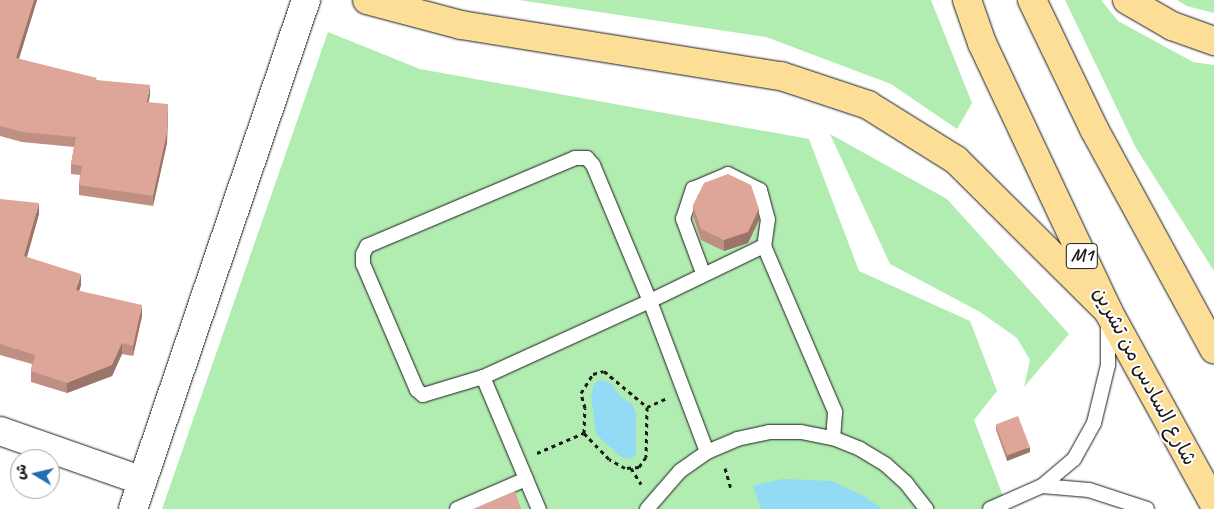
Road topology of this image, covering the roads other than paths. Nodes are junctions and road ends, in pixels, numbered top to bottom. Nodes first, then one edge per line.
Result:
1 (306, 0) edge
2 (367, 0) edge
3 (967, 0) edge
4 (1032, 0) edge
5 (1127, 0) edge
6 (1214, 41) edge
7 (764, 246) junction
8 (703, 273) junction
9 (650, 301) junction
10 (1108, 310) junction
11 (1214, 349) edge
12 (483, 377) junction
13 (0, 431) edge
14 (833, 438) junction
15 (707, 452) junction
16 (526, 479) junction
17 (143, 481) junction
18 (1042, 486) junction
19 (1214, 504) edge
20 (133, 509) edge
21 (457, 509) edge
22 (540, 509) edge
23 (647, 509) edge
24 (926, 509) edge
25 (990, 509) edge
26 (1147, 509) edge

1 - 17 street
2 - 10 highway
3 - 10 highway, شارع السادس من تشرين / M1
4 - 11 highway
5 - 6 highway
7 - 8 lane
7 - 8 lane
7 - 14 lane
8 - 9 lane
9 - 12 lane
9 - 12 lane
9 - 15 lane
10 - 18 lane
10 - 19 highway, شارع السادس من تشرين / M1
12 - 16 lane
13 - 17 street
14 - 15 lane
14 - 24 lane
15 - 23 lane
16 - 21 lane
16 - 22 lane
17 - 20 street
18 - 25 lane
18 - 26 lane

